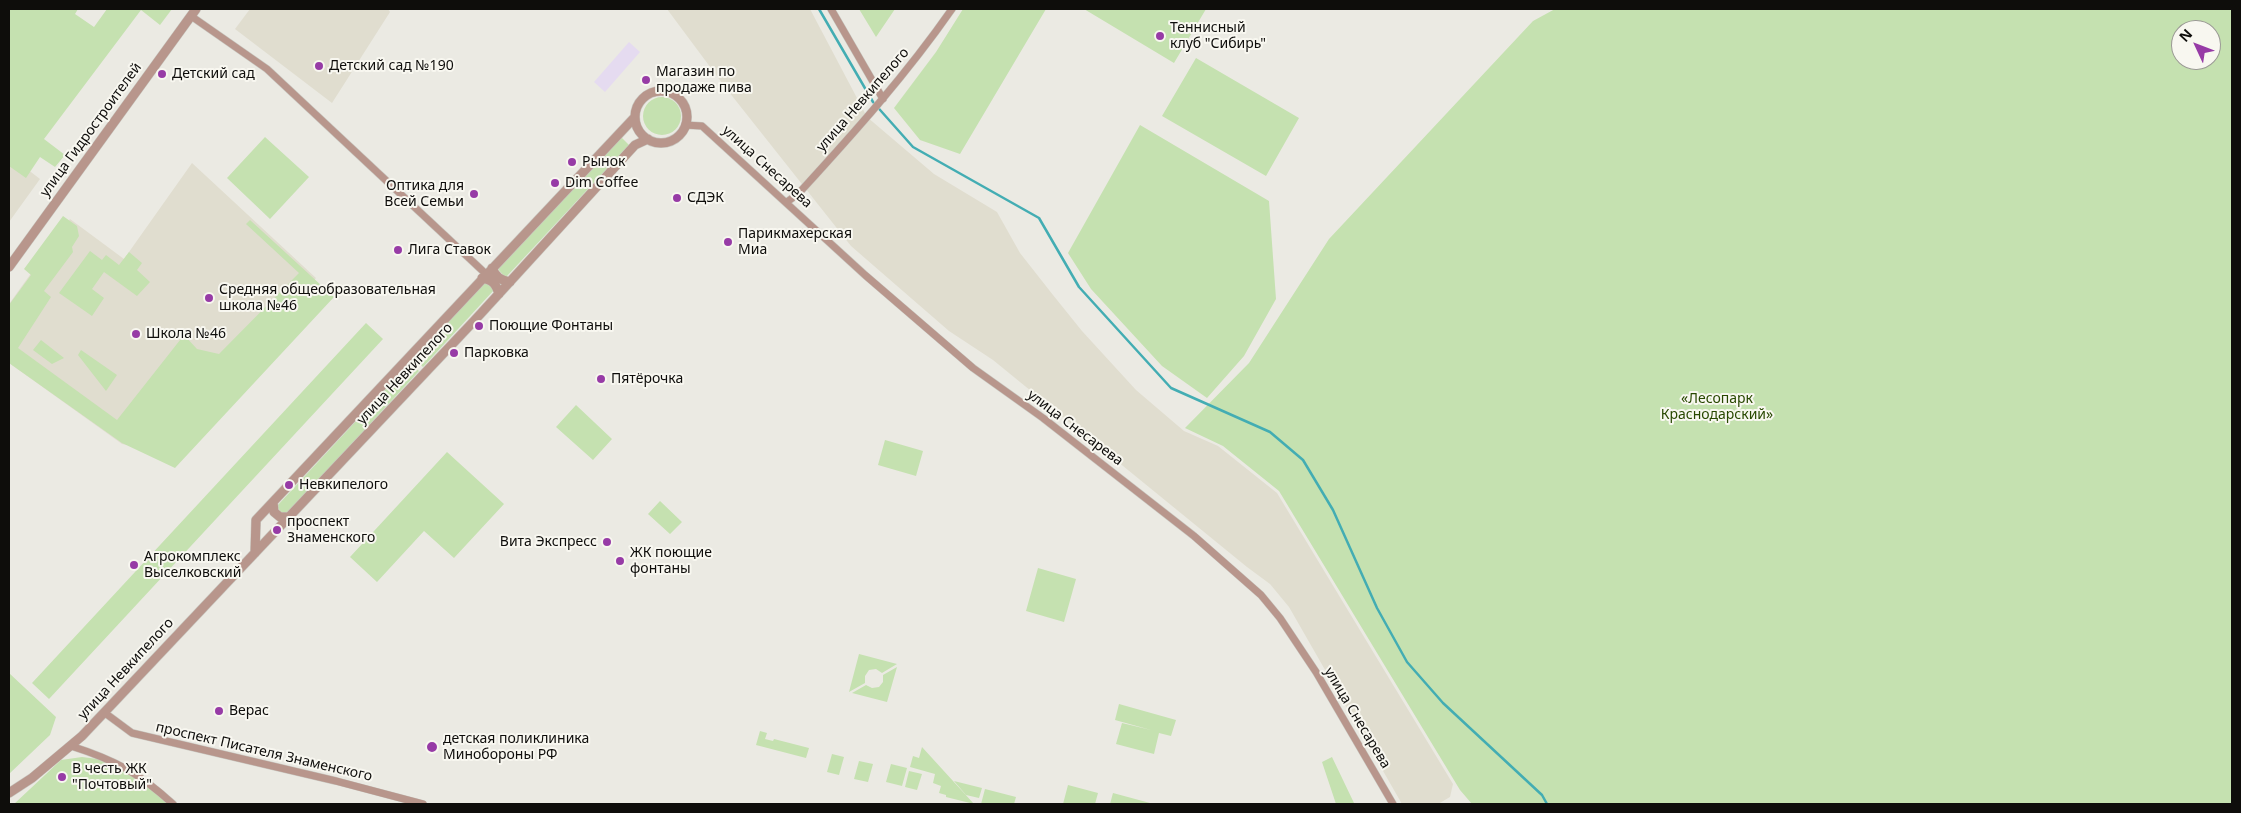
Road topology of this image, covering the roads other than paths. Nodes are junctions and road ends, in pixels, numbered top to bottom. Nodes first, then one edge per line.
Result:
1 (831, 9) edge
2 (952, 9) edge
3 (193, 12) edge
4 (882, 101) junction
5 (634, 118) junction
6 (685, 125) junction
7 (648, 140) junction
8 (787, 202) junction
9 (9, 267) edge
10 (487, 273) junction
11 (510, 282) junction
12 (499, 294) junction
13 (273, 502) junction
14 (289, 517) junction
15 (255, 553) junction
16 (105, 713) junction
17 (71, 746) junction
18 (9, 793) edge
19 (173, 804) edge
20 (423, 804) edge
21 (1393, 804) edge

1 - 4 street
2 - 4 street, улица Невкипелого
3 - 9 street, улица Гидростроителей
3 - 10 street
4 - 8 street, улица Невкипелого
5 - 6 street
5 - 7 street
5 - 10 street, улица Невкипелого
6 - 7 street
6 - 8 street, улица Снесарева
7 - 11 street, улица Невкипелого
8 - 21 street, улица Снесарева
10 - 11 street
10 - 12 street
10 - 13 street, улица Невкипелого
11 - 12 street, улица Невкипелого
12 - 14 street, улица Невкипелого
13 - 14 street
13 - 15 street, улица Невкипелого
14 - 15 street, улица Невкипелого
15 - 16 street, улица Невкипелого
16 - 17 street, улица Невкипелого
16 - 20 street, проспект Писателя Знаменского
17 - 18 street, улица Невкипелого
17 - 19 street

